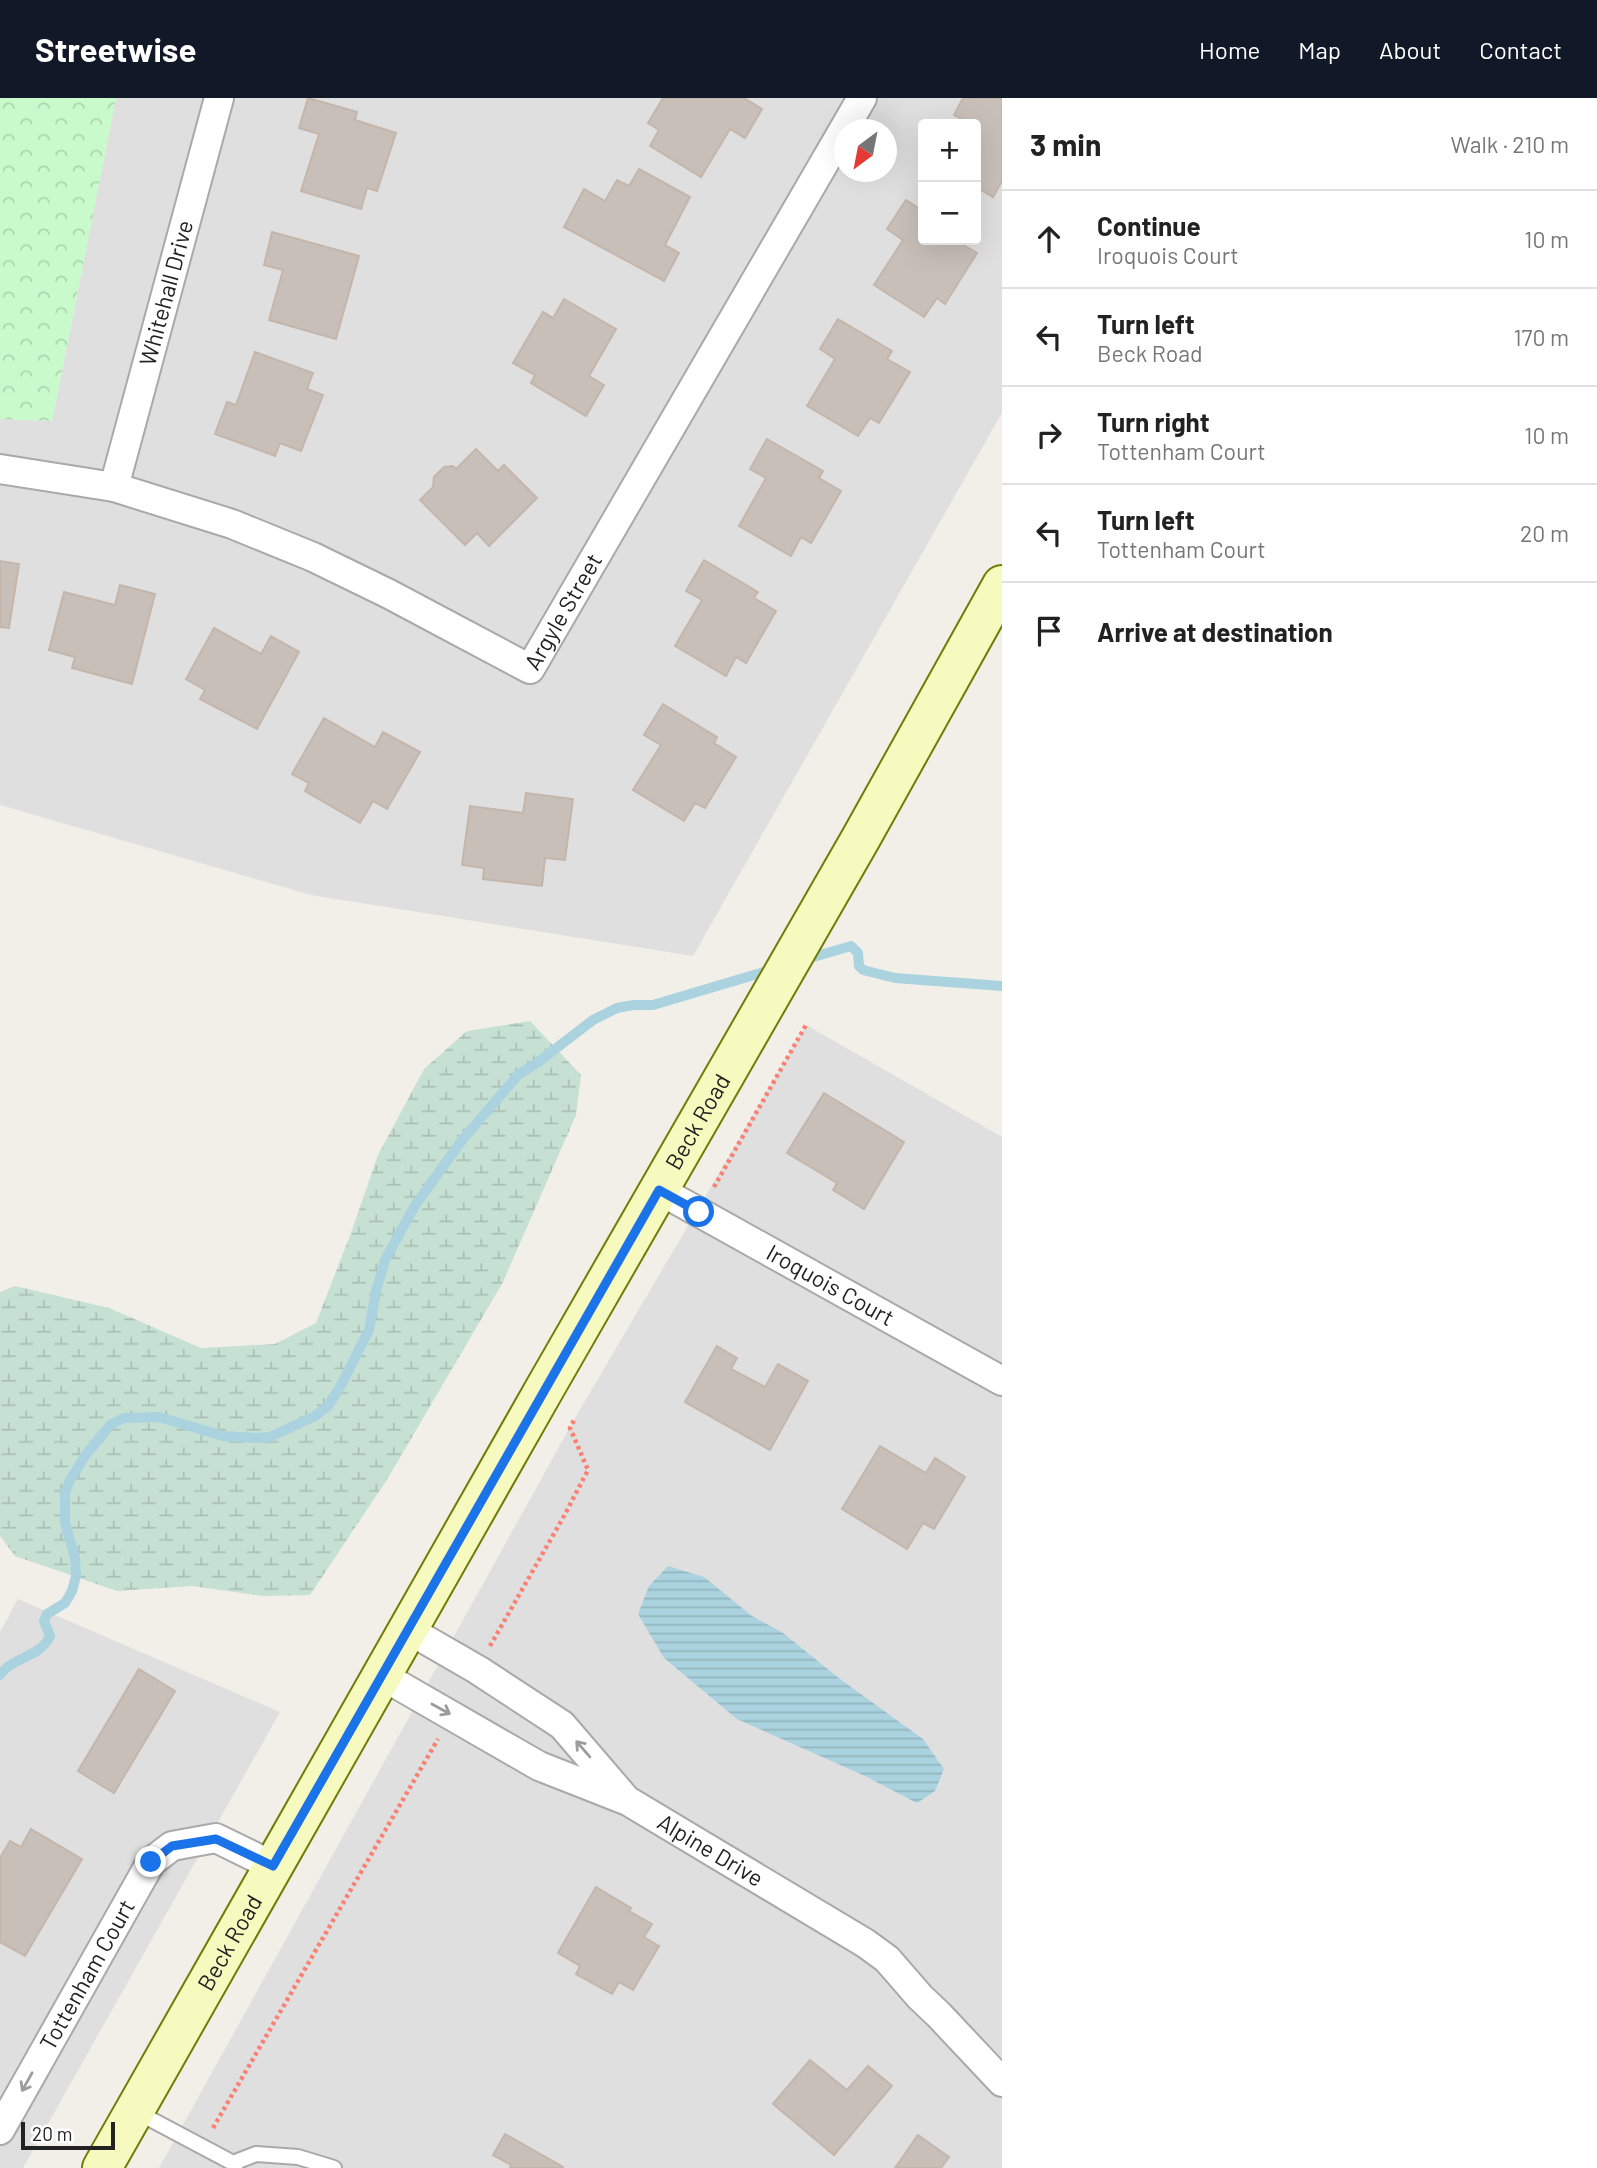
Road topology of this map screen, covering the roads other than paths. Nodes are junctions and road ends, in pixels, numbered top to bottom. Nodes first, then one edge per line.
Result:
1 (219, 98) edge
2 (862, 98) edge
3 (0, 469) edge
4 (114, 487) junction
5 (1002, 585) edge
6 (659, 1190) junction
7 (1002, 1381) edge
8 (407, 1629) junction
9 (381, 1675) junction
10 (628, 1801) junction
11 (273, 1866) junction
12 (1002, 2082) edge
13 (135, 2111) junction
14 (0, 2130) edge
15 (234, 2165) edge
16 (102, 2168) edge
17 (334, 2168) edge

1 - 4 street, Whitehall Drive
2 - 4 street, Argyle Street
3 - 4 street, Argyle Street
5 - 6 main road, Beck Road
6 - 7 street, Iroquois Court
6 - 8 main road, Beck Road
8 - 9 main road, Beck Road
10 -> 8 street
9 -> 10 street, Alpine Drive
9 - 11 main road, Beck Road
10 - 12 street, Alpine Drive
11 - 13 main road, Beck Road
11 -> 14 street, Tottenham Court
13 - 15 lane
13 - 16 main road, Beck Road
15 - 17 lane

